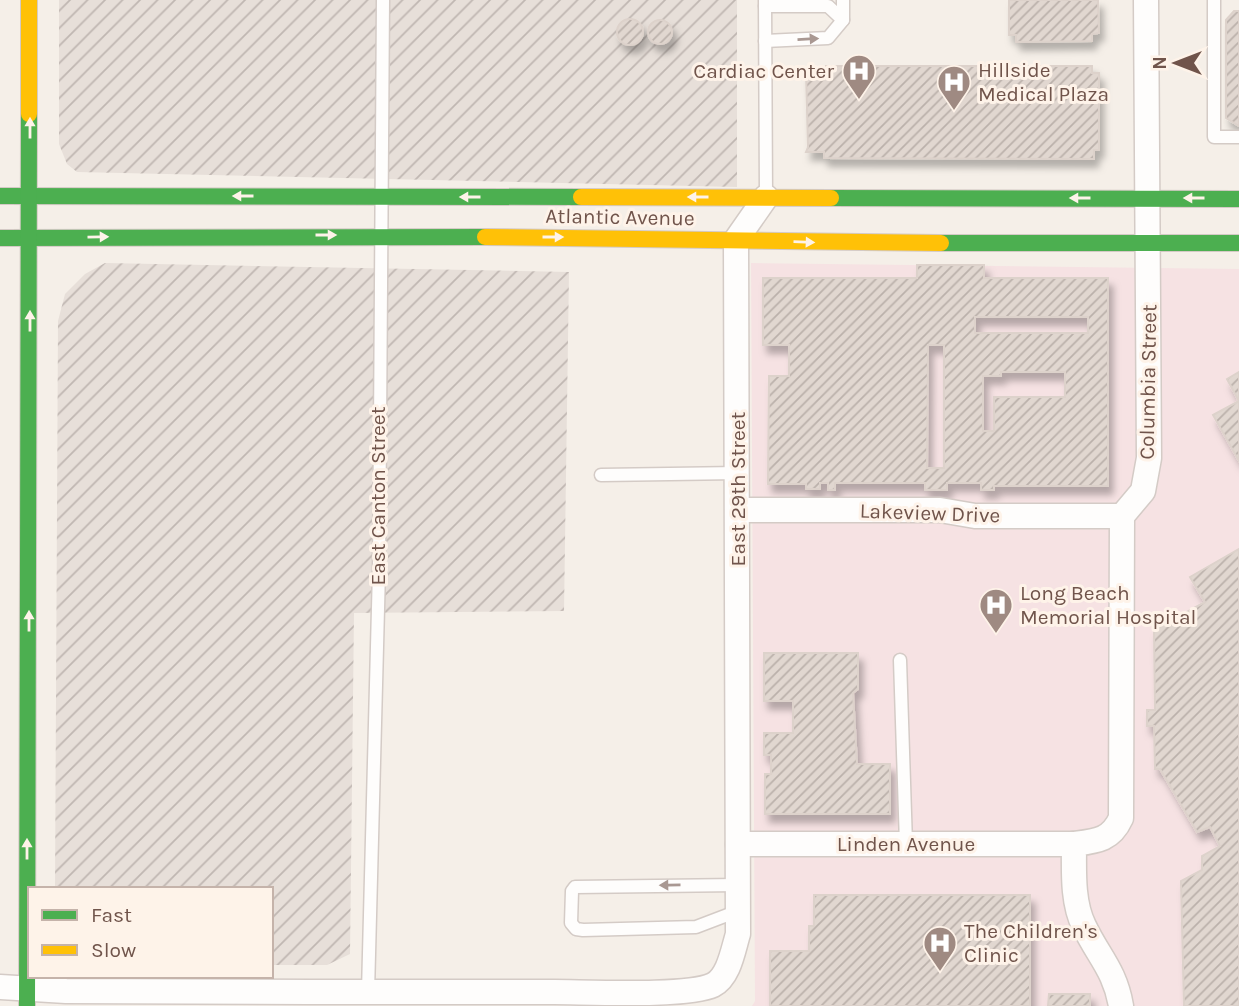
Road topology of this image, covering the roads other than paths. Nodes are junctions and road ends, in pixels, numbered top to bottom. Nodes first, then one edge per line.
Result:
1 (29, 0) edge
2 (383, 0) edge
3 (843, 0) edge
4 (1146, 0) edge
5 (1214, 0) edge
6 (765, 3) edge
7 (843, 20) junction
8 (765, 41) junction
9 (1239, 137) edge
10 (0, 196) edge
11 (30, 196) junction
12 (379, 197) junction
13 (766, 197) junction
14 (1148, 198) junction
15 (1239, 199) edge
16 (379, 235) junction
17 (0, 238) edge
18 (30, 238) junction
19 (736, 240) junction
20 (1239, 243) edge
21 (1149, 244) junction
22 (738, 473) junction
23 (601, 475) dead end
24 (738, 510) junction
25 (1122, 516) junction
26 (900, 660) dead end
27 (738, 844) junction
28 (906, 844) junction
29 (1074, 844) junction
30 (738, 884) junction
31 (738, 911) junction
32 (0, 987) edge
33 (368, 992) junction
34 (26, 998) edge
35 (1121, 1006) edge

11 -> 1 main road
2 - 12 lane, East Canton Street
3 - 7 lane
4 - 14 street, Columbia Street
5 - 9 lane
6 - 7 lane
6 - 8 lane
8 -> 7 lane
8 - 13 lane
10 - 11 main road, Atlantic Avenue
12 -> 11 main road, Atlantic Avenue
11 - 18 main road
13 -> 12 main road, Atlantic Avenue
12 - 16 lane, East Canton Street
14 -> 13 main road, Atlantic Avenue
13 - 19 street
15 -> 14 main road, Atlantic Avenue
14 - 21 street, Columbia Street
18 -> 16 main road, Atlantic Avenue
16 -> 19 main road, Atlantic Avenue
16 - 33 lane, East Canton Street
17 - 18 main road, Atlantic Avenue
34 -> 18 main road
19 -> 21 main road, Atlantic Avenue
19 - 22 street, East 29th Street
20 - 21 main road, Atlantic Avenue
21 - 25 street, Columbia Street
22 - 23 lane
22 - 24 street, East 29th Street
24 - 25 street, Lakeview Drive
24 - 27 street, East 29th Street
25 - 29 street
26 - 28 lane
27 - 28 street, Linden Avenue
27 - 30 street, East 29th Street
28 - 29 street, Linden Avenue
29 - 35 street
30 - 31 street, East 29th Street
30 -> 31 lane
31 - 33 street, East 29th Street
32 - 34 street
33 - 34 street

